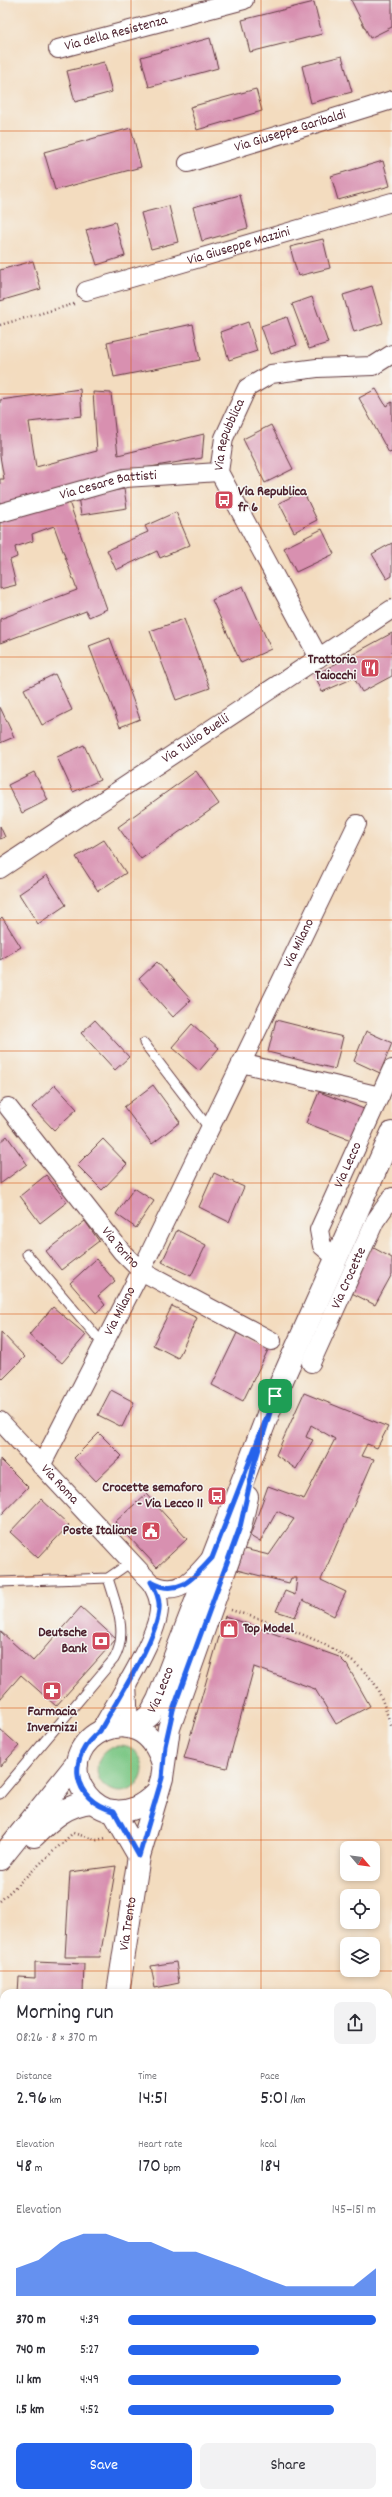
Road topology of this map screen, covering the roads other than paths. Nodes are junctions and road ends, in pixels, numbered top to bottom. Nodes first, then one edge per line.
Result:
1 (244, 0) edge
2 (58, 49) dead end
3 (392, 100) edge
4 (188, 163) dead end
5 (392, 202) edge
6 (86, 291) road end
7 (392, 354) edge
8 (219, 472) junction
9 (0, 513) edge
10 (392, 609) edge
11 (319, 658) junction
12 (357, 824) dead end
13 (0, 869) edge
14 (144, 1043) dead end
15 (241, 1062) junction
16 (392, 1069) edge
17 (380, 1096) junction
18 (8, 1107) dead end
19 (209, 1128) junction
20 (392, 1132) edge
21 (392, 1197) edge
22 (26, 1254) dead end
23 (336, 1258) junction
24 (141, 1271) junction
25 (272, 1341) dead end
26 (103, 1344) junction
27 (311, 1363) dead end
28 (275, 1396) junction
29 (0, 1422) edge
30 (41, 1466) junction
31 (212, 1558) junction
32 (131, 1562) junction
33 (108, 1578) junction
34 (0, 1582) edge
35 (151, 1582) junction
36 (127, 1681) junction
37 (132, 1728) junction
38 (100, 1731) junction
39 (77, 1763) junction
40 (163, 1764) junction
41 (156, 1793) junction
42 (0, 1794) edge
43 (92, 1802) junction
44 (114, 1811) junction
45 (139, 1856) junction
46 (0, 1859) edge
47 (0, 1869) edge
48 (119, 1989) edge

1 - 2 street, Via della Resistenza
3 - 4 street, Via Giuseppe Garibaldi
5 - 6 street, Via Giuseppe Mazzini
7 - 8 street, Via Repubblica
8 - 9 street, Via Cesare Battisti
8 - 11 street, Via Repubblica
10 - 11 street, Via Tullio Buelli
11 - 13 street, Via Tullio Buelli
12 - 15 street, Via Milano
14 - 19 lane
15 - 17 street
15 - 19 street, Via Milano
16 - 17 street, Via Lecco
17 - 23 street, Via Lecco
18 - 24 street, Via Torino
19 - 24 street, Via Milano
20 - 23 main road, Via Lecco
21 - 27 street, Via Crocette
22 - 26 lane, Via Milano
23 - 28 main road, Via Lecco
24 - 25 street, Via Torino
24 - 26 street, Via Milano
26 - 30 street, Via Milano
28 - 31 main road, Via Lecco
28 - 40 main road, Via Lecco
29 - 30 street, Via Roma
30 - 32 street, Via Roma
31 - 35 street, Via Roma
31 - 37 main road, Via Lecco
32 - 33 lane
32 - 35 street, Via Roma
33 - 34 lane
33 - 42 lane
35 - 36 street, Via Roma
36 - 37 street
36 - 38 street, Via Roma
37 - 38 main road, Via Roma
37 - 40 main road
38 - 39 main road, Via Roma
39 - 43 main road
39 - 46 main road, Via Roma
40 - 41 main road, Via Trento
41 - 44 main road
41 - 45 main road, Via Trento
43 - 44 main road
43 - 47 main road
44 - 45 main road
45 - 48 main road, Via Trento

